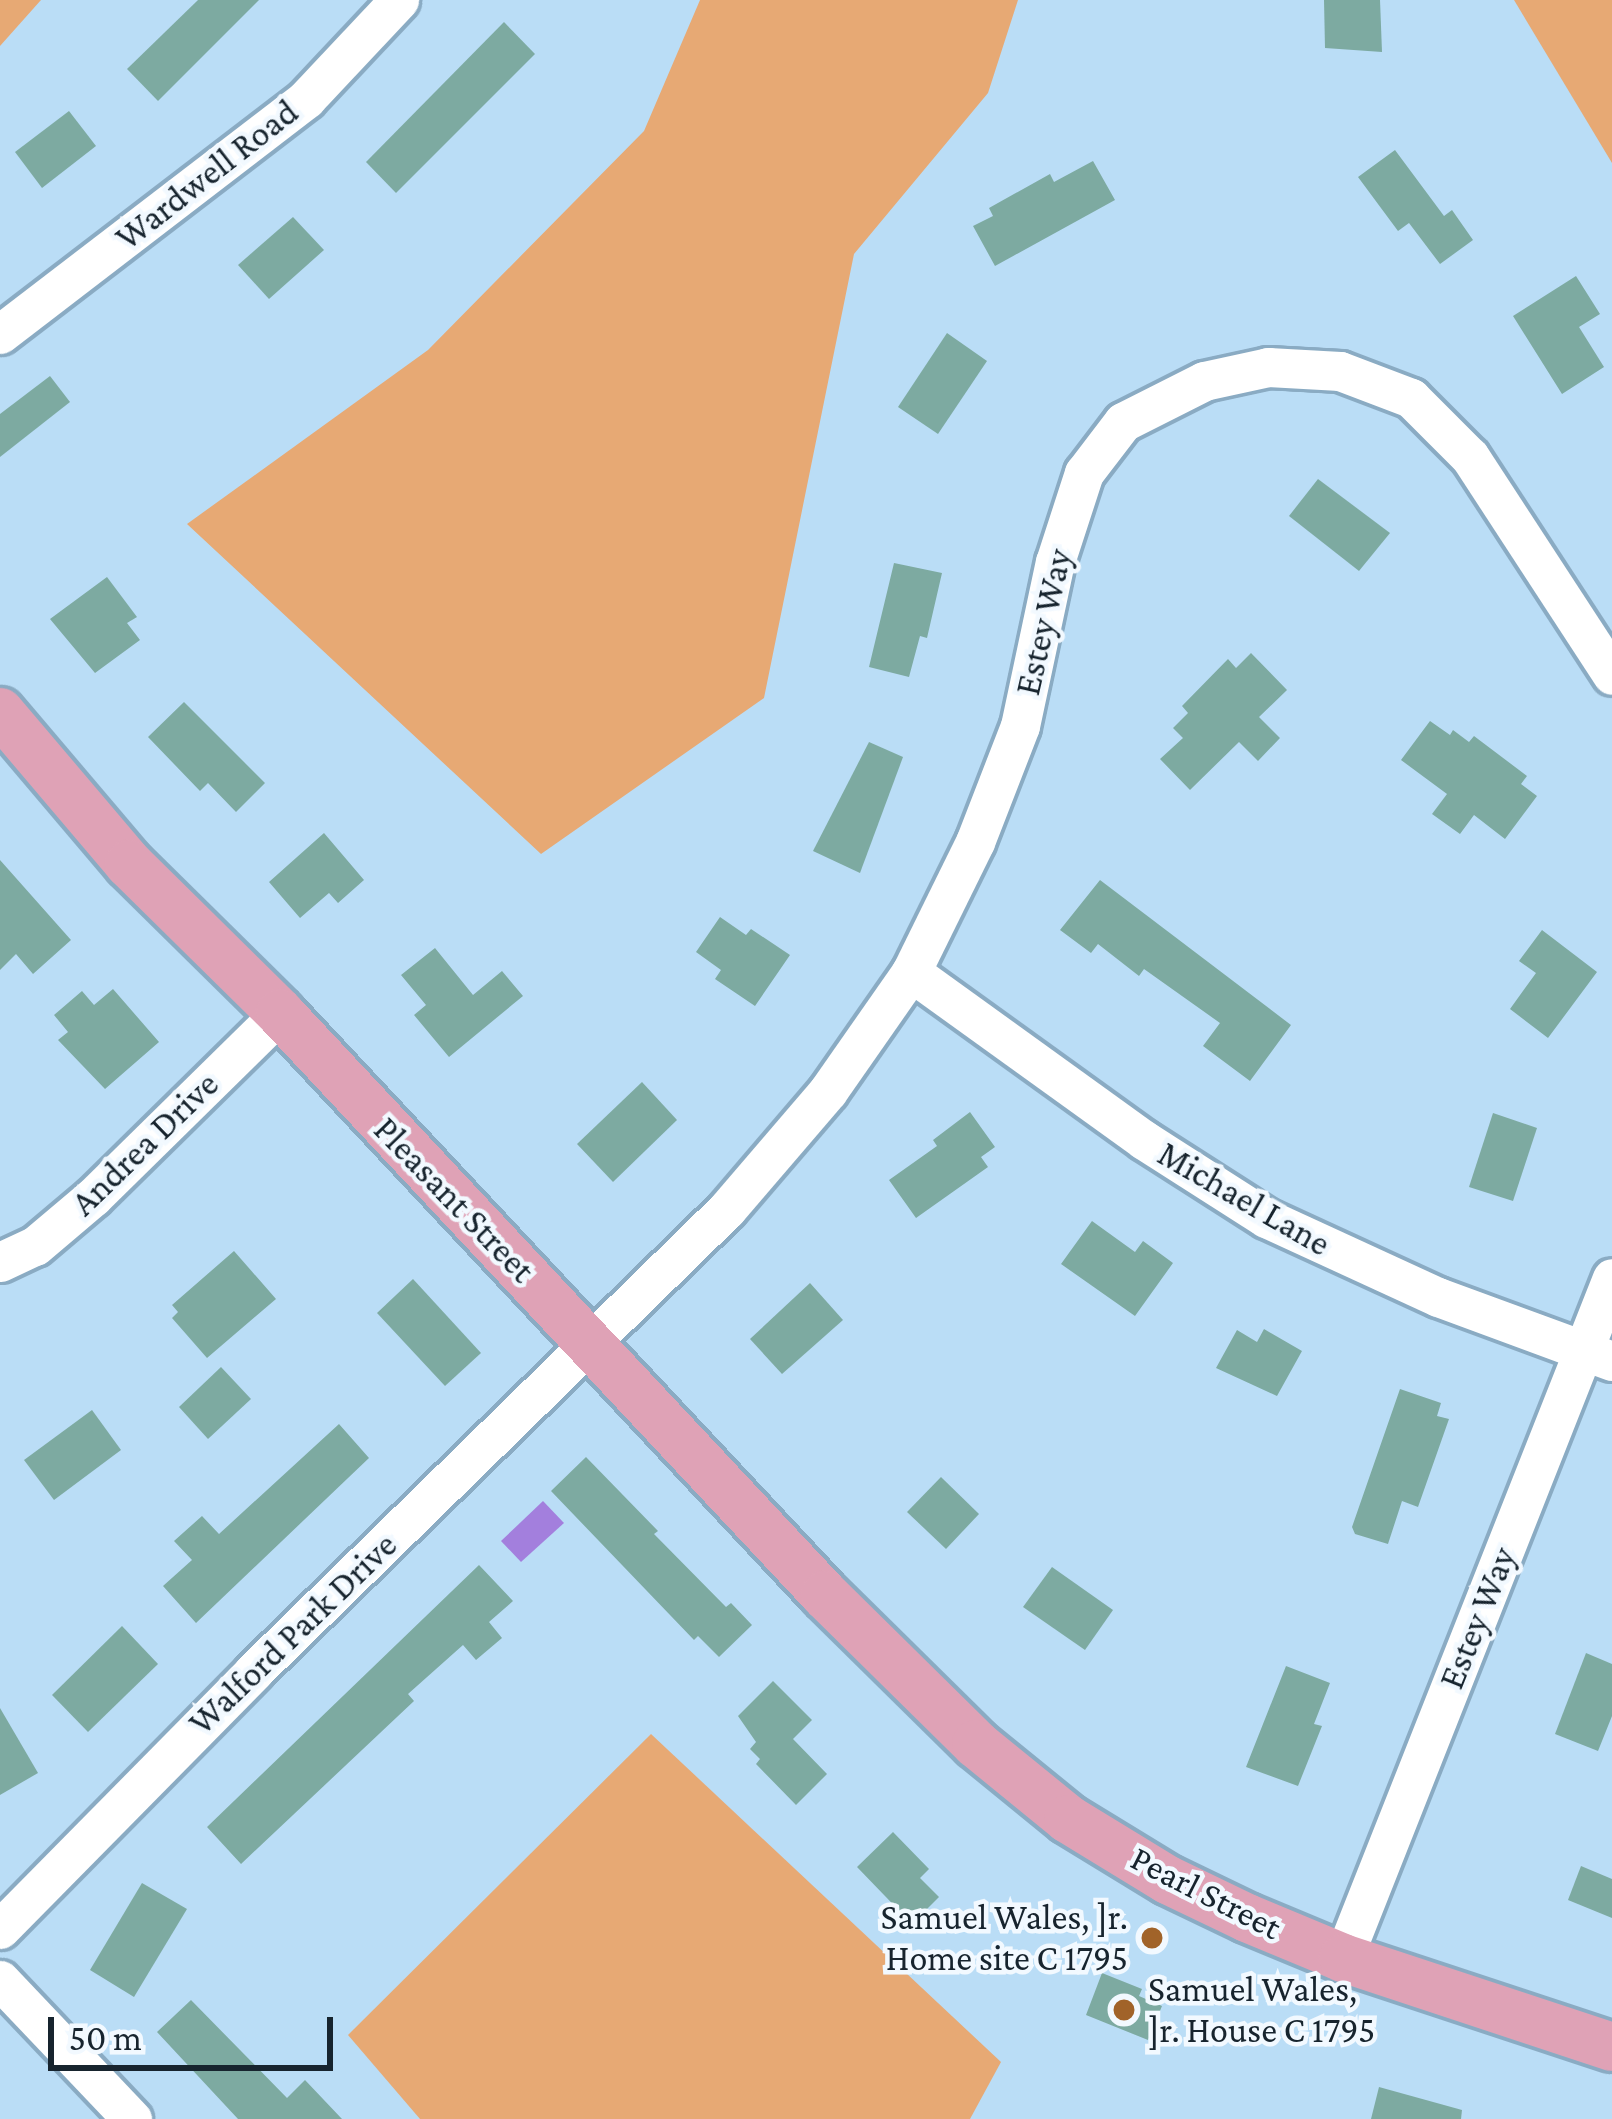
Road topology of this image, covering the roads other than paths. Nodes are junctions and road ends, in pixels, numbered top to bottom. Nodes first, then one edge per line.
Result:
1 (399, 0) edge
2 (0, 334) edge
3 (1612, 675) edge
4 (0, 712) edge
5 (911, 972) junction
6 (280, 1013) junction
7 (0, 1262) edge
8 (1612, 1278) edge
9 (591, 1342) junction
10 (1598, 1355) edge
11 (913, 1682) joint
12 (0, 1930) edge
13 (1343, 1958) junction
14 (0, 1980) edge
15 (1612, 2047) edge
16 (133, 2119) edge

1 - 2 street, Wardwell Road
3 - 5 street, Estey Way
4 - 6 main road, Pleasant Street
5 - 9 street, Estey Way
5 - 10 street, Michael Lane
6 - 7 street, Andrea Drive
6 - 9 main road, Pleasant Street
8 - 10 street, Estey Way
9 - 11 main road, Pleasant Street
9 - 12 street, Walford Park Drive
10 - 13 street, Estey Way
11 - 13 main road, Pearl Street
13 - 15 main road, Pearl Street
14 - 16 street

